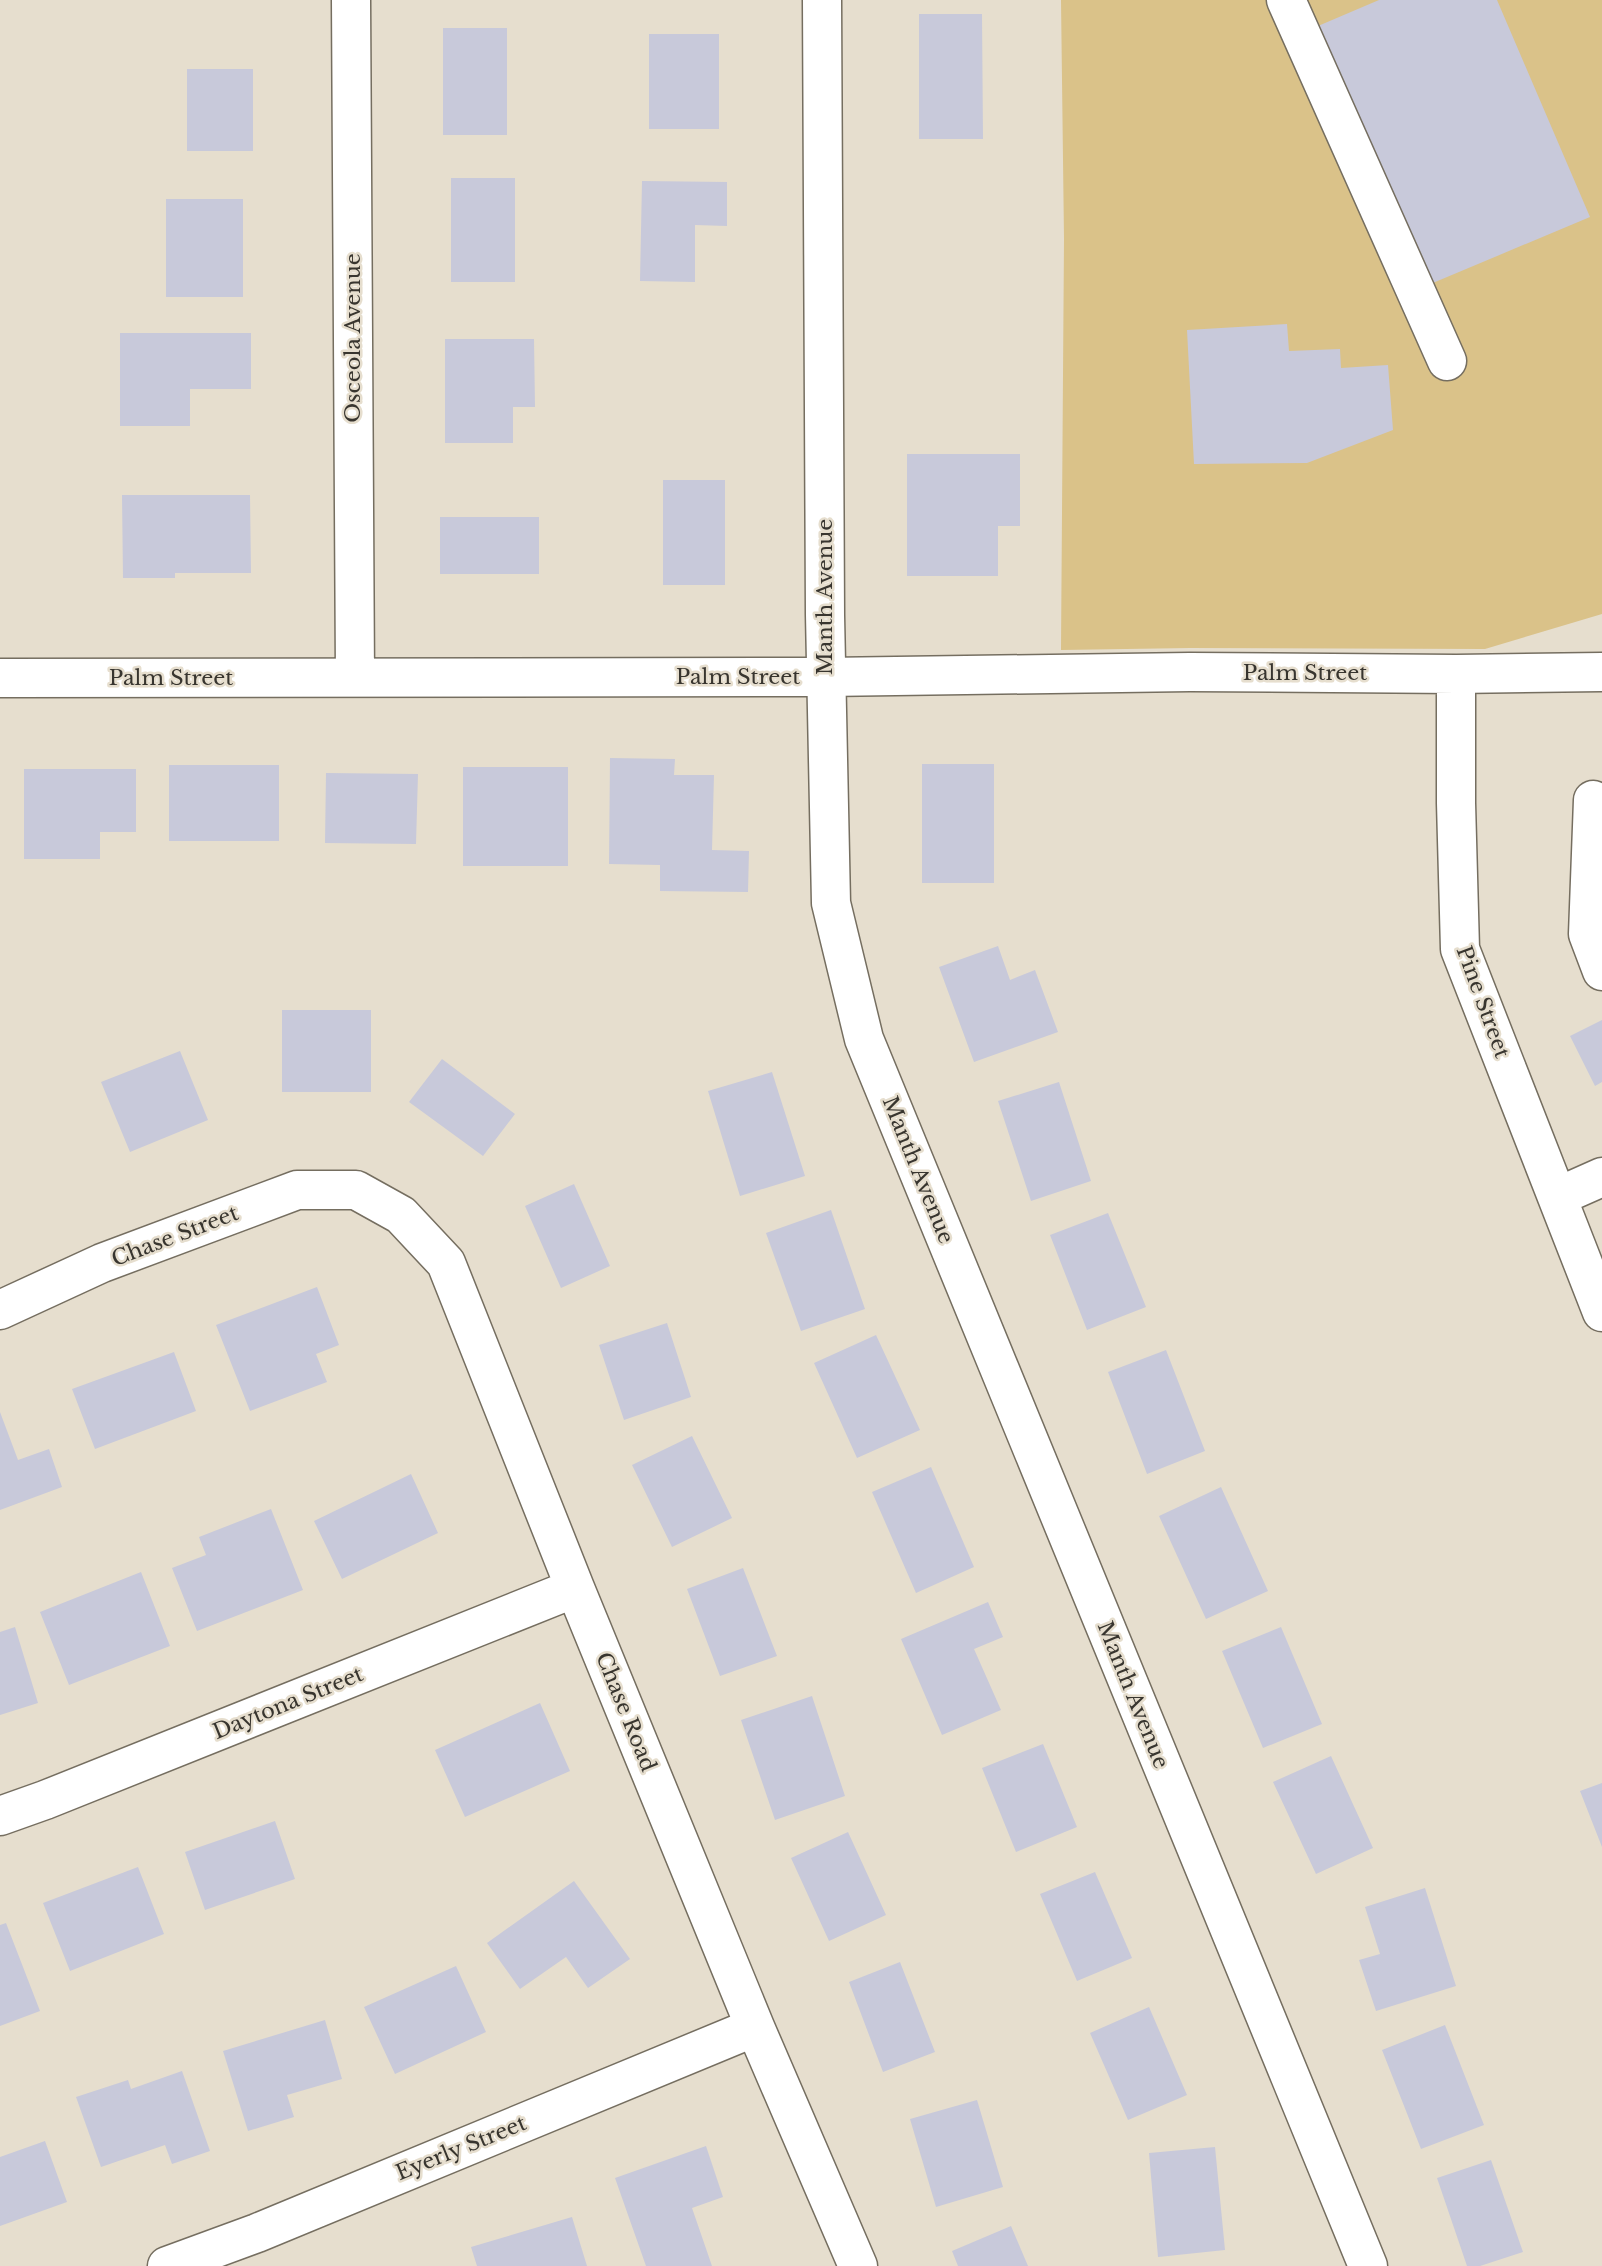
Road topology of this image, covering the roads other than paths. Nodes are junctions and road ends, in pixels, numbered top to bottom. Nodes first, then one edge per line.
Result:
1 (351, 0) edge
2 (822, 0) edge
3 (1286, 0) edge
4 (1447, 361) dead end
5 (1602, 672) edge
6 (1456, 674) junction
7 (355, 677) junction
8 (826, 677) junction
9 (0, 678) edge
10 (1593, 800) dead end
11 (1602, 971) edge
12 (1602, 1177) edge
13 (356, 1190) joint
14 (1557, 1197) junction
15 (0, 1310) edge
16 (1602, 1312) edge
17 (575, 1588) junction
18 (0, 1816) edge
19 (755, 2027) junction
20 (167, 2266) edge
21 (858, 2266) edge
22 (1368, 2266) edge

1 - 7 street, Osceola Avenue
2 - 8 street, Manth Avenue
3 - 4 street
5 - 6 street, Palm Street
6 - 8 street, Palm Street
6 - 14 street, Pine Street
7 - 8 street, Palm Street
7 - 9 street, Palm Street
8 - 22 street, Manth Avenue
10 - 11 street
12 - 14 street
13 - 15 street, Chase Street
13 - 17 street, Chase Road
14 - 16 street, Pine Street
17 - 18 street, Daytona Street
17 - 19 street, Chase Road
19 - 20 street, Eyerly Street
19 - 21 street, Chase Road

